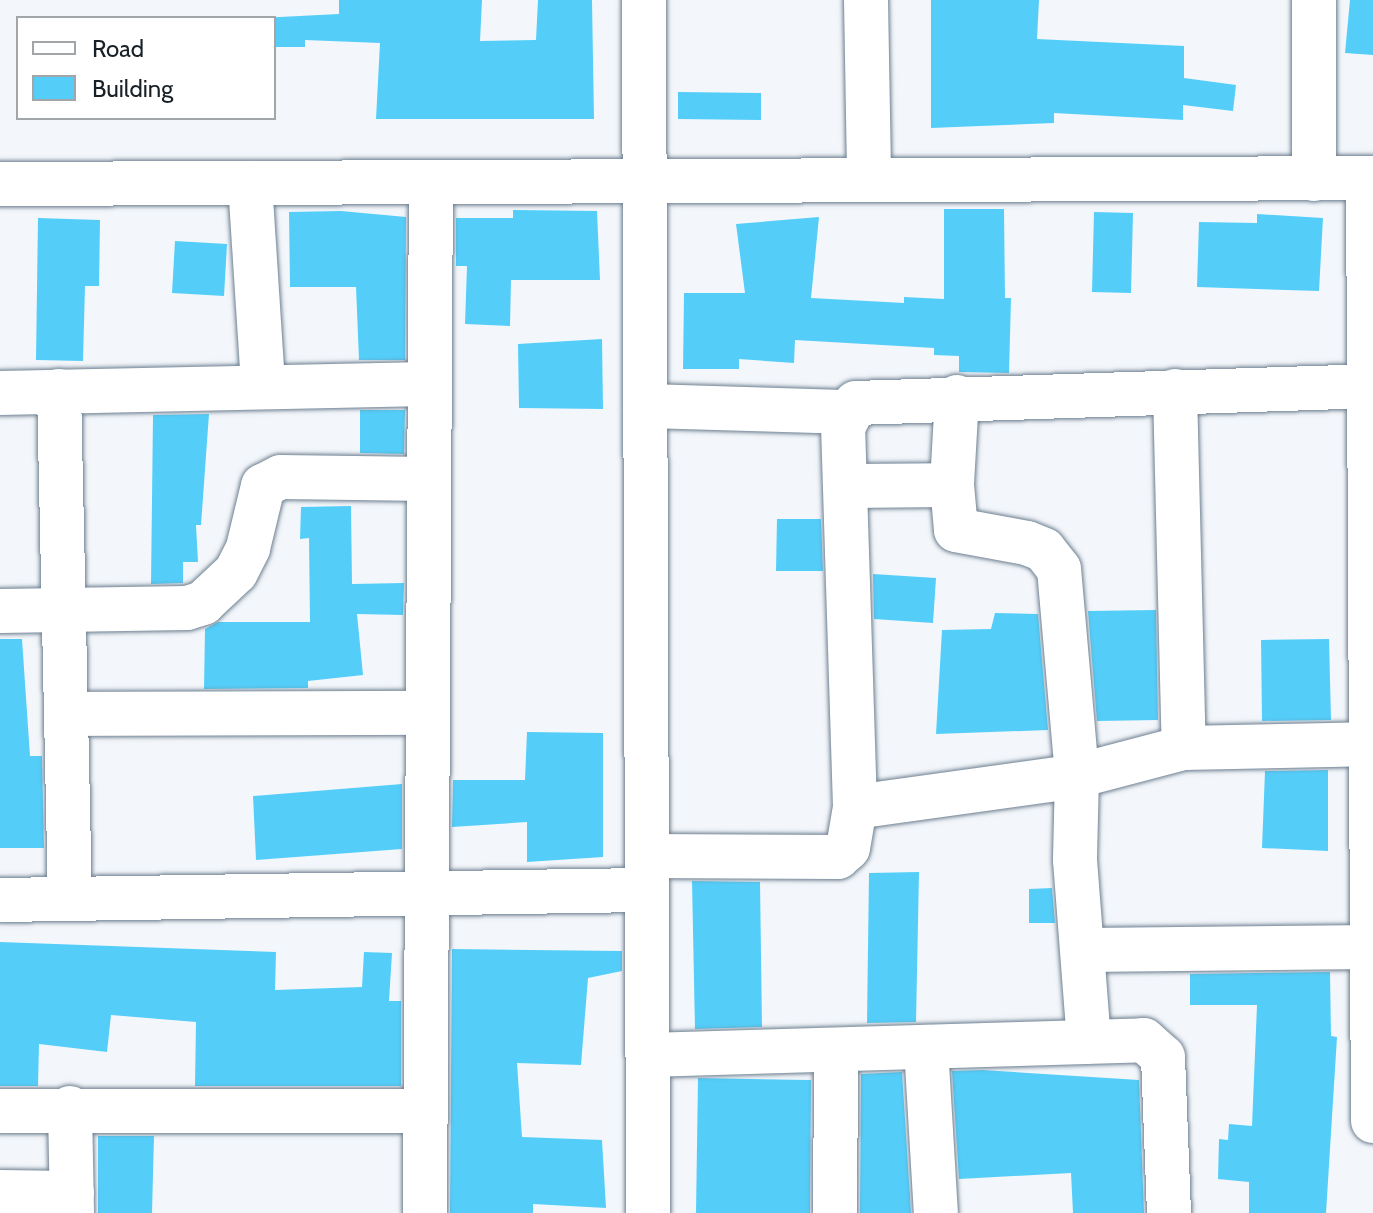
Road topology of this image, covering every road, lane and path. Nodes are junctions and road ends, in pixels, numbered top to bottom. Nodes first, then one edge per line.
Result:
1 (644, 0) edge
2 (866, 0) edge
3 (1314, 0) edge
4 (1370, 178) edge
5 (1314, 179) junction
6 (869, 180) junction
7 (431, 182) junction
8 (644, 182) junction
9 (250, 183) junction
10 (0, 184) edge
11 (429, 384) junction
12 (263, 385) junction
13 (1371, 386) edge
14 (59, 391) junction
15 (1175, 391) junction
16 (0, 393) edge
17 (957, 397) junction
18 (645, 406) junction
19 (846, 412) junction
20 (428, 479) junction
21 (952, 485) junction
22 (845, 486) junction
23 (0, 611) edge
24 (64, 611) junction
25 (427, 713) junction
26 (66, 714) junction
27 (1371, 744) junction
28 (1184, 748) junction
29 (1077, 776) junction
30 (855, 807) junction
31 (1372, 856) edge
32 (647, 873) junction
33 (427, 895) junction
34 (70, 899) junction
35 (0, 900) edge
36 (1372, 947) edge
37 (1084, 950) junction
38 (1089, 1041) junction
39 (1373, 1046) edge
40 (926, 1047) junction
41 (836, 1051) junction
42 (648, 1055) junction
43 (70, 1108) junction
44 (0, 1111) edge
45 (424, 1111) junction
46 (1373, 1121) edge
47 (0, 1192) edge
48 (72, 1203) edge
49 (425, 1213) edge
50 (648, 1213) edge
51 (835, 1213) edge
52 (936, 1213) edge
53 (1169, 1213) edge

1 - 8 street
2 - 6 street
3 - 5 street
4 - 5 street
4 - 13 street
5 - 6 street
6 - 8 street
7 - 8 street
7 - 9 street
7 - 11 street
8 - 18 street
9 - 10 street
9 - 12 street
11 - 12 street
11 - 20 street
12 - 14 street
13 - 15 street
13 - 27 street
14 - 16 street
14 - 24 street
15 - 17 street
15 - 28 street
17 - 19 street
17 - 21 street
18 - 19 street
18 - 32 street
19 - 22 street
20 - 24 street
20 - 25 street
21 - 22 street
21 - 29 street
22 - 30 street
23 - 24 street
24 - 26 street
25 - 26 street
25 - 33 street
26 - 34 street
27 - 28 street
27 - 31 street
28 - 29 street
29 - 30 street
29 - 37 street
30 - 32 street
31 - 36 street
32 - 33 street
32 - 42 street
33 - 34 street
33 - 45 street
34 - 35 street
36 - 37 street
36 - 39 street
37 - 38 street
38 - 40 street
38 - 53 street
39 - 46 street
40 - 41 street
40 - 52 street
41 - 42 street
41 - 51 street
42 - 50 street
43 - 44 street
43 - 45 street
43 - 48 street
45 - 49 street
47 - 48 street

